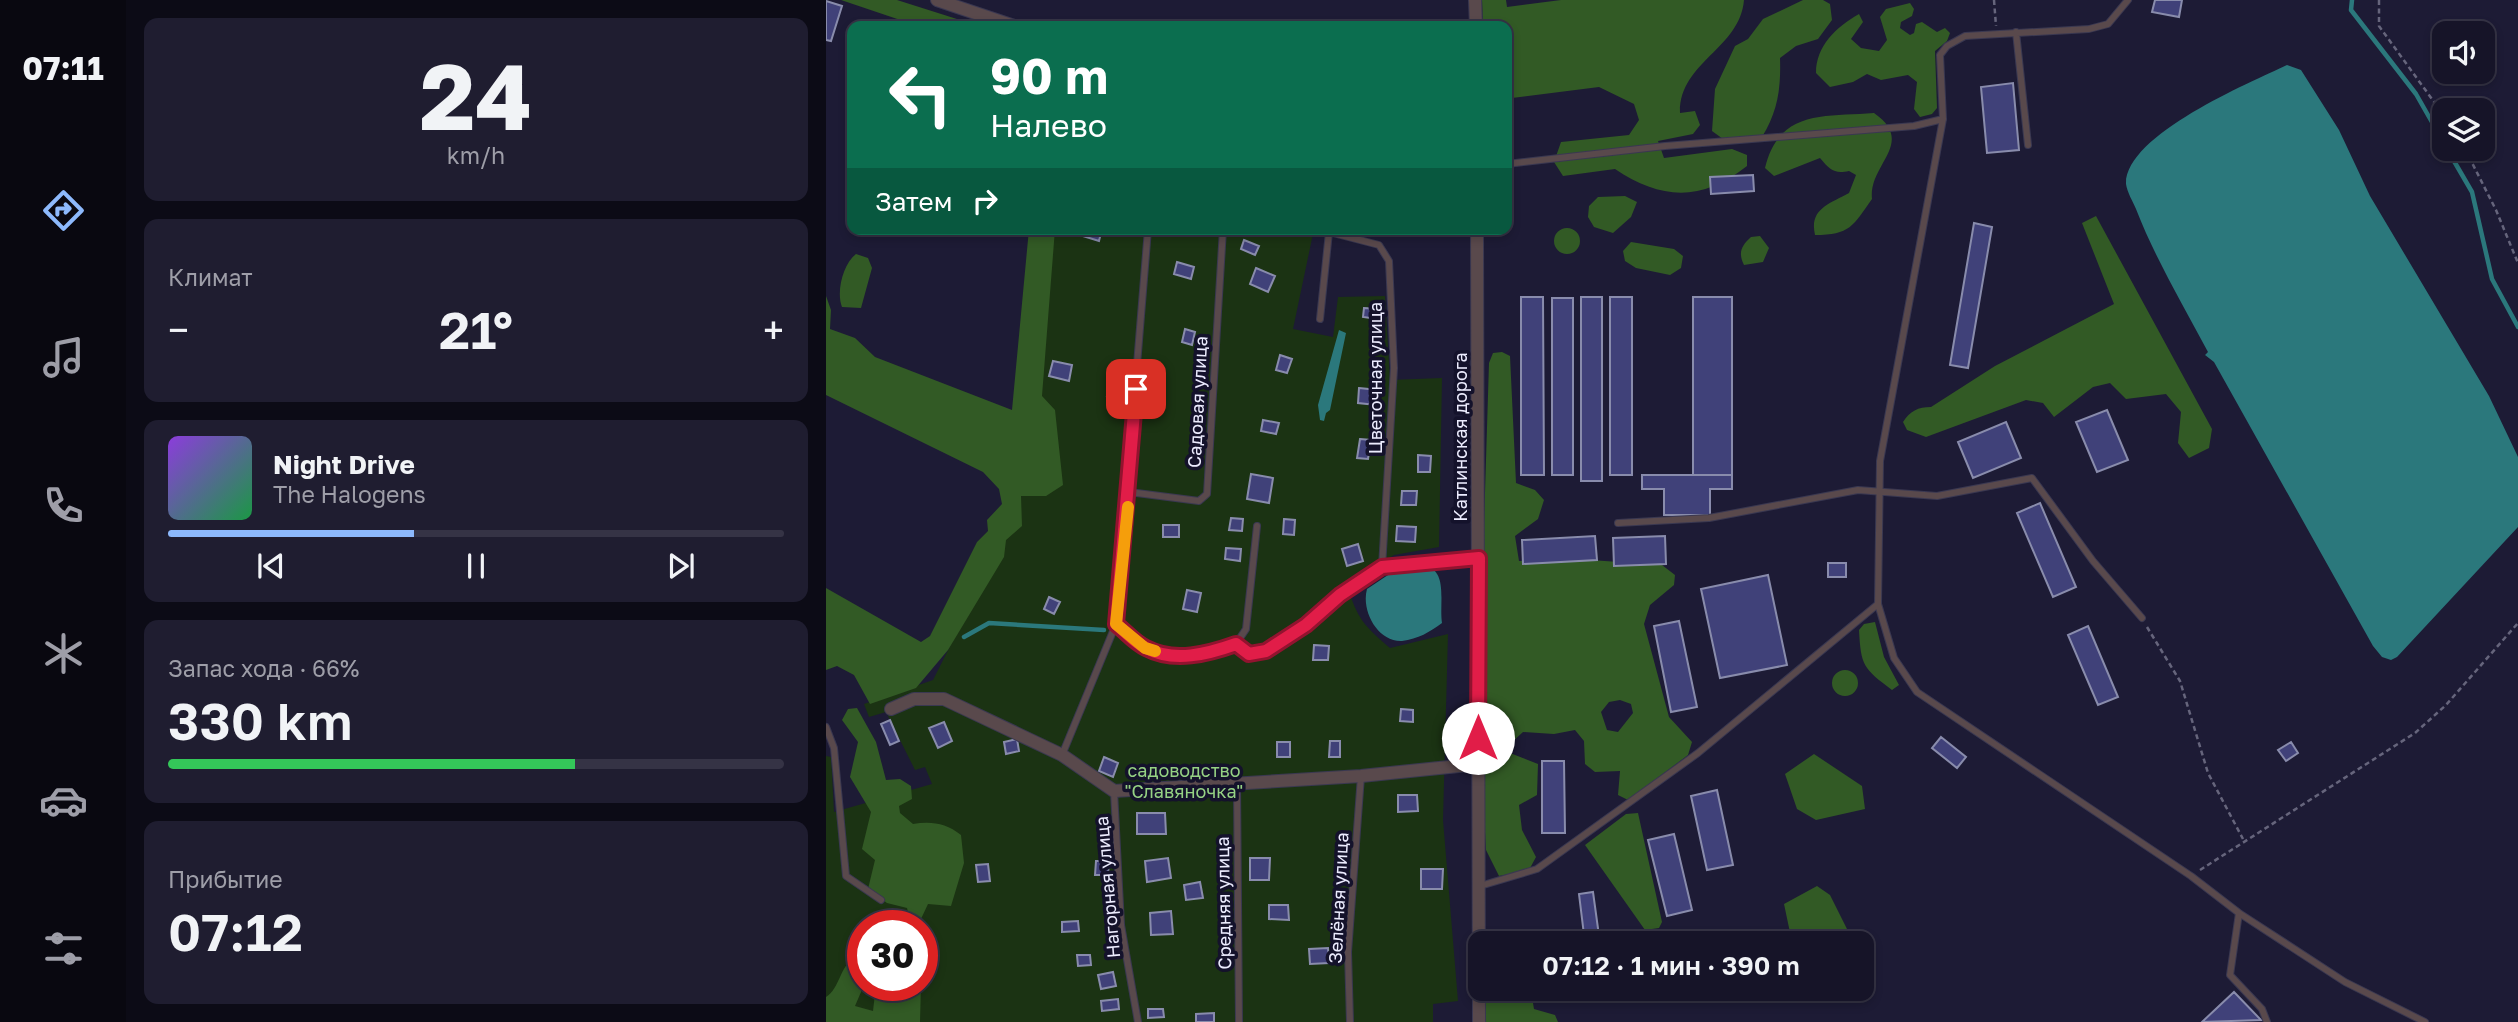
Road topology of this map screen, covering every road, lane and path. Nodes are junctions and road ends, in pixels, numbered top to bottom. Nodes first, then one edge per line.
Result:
1 (937, 0) edge
2 (1475, 0) edge
3 (1994, 0) edge
4 (2128, 0) edge
5 (2379, 0) edge
6 (999, 21) edge
7 (1476, 21) edge
8 (2016, 32) junction
9 (1996, 33) junction
10 (2432, 99) edge
11 (1943, 119) junction
12 (2028, 145) dead end
13 (2471, 161) edge
14 (1512, 163) edge
15 (1148, 235) edge
16 (1223, 235) edge
17 (1330, 235) edge
18 (1344, 235) edge
19 (1478, 235) edge
20 (2518, 263) edge
21 (1320, 318) dead end
22 (1880, 490) junction
23 (1129, 492) junction
24 (1618, 523) dead end
25 (1257, 526) dead end
26 (1479, 558) junction
27 (1382, 567) junction
28 (1878, 604) junction
29 (2142, 618) joint
30 (2518, 623) edge
31 (1116, 624) junction
32 (1236, 644) junction
33 (891, 709) dead end
34 (826, 727) edge
35 (1062, 755) junction
36 (1478, 764) junction
37 (1360, 776) junction
38 (1237, 784) junction
39 (1114, 791) junction
40 (2244, 840) junction
41 (2191, 876) junction
42 (1480, 886) junction
43 (881, 901) dead end
44 (2239, 914) junction
45 (1138, 1022) edge
46 (1239, 1022) edge
47 (1350, 1022) edge
48 (1479, 1022) edge
49 (2267, 1022) edge
50 (2425, 1022) edge

1 - 6 street
2 - 7 street
3 - 9 path
4 - 8 lane
5 - 10 path
8 - 9 lane
8 - 12 lane
9 - 11 lane
11 - 14 lane
11 - 22 lane
13 - 20 path
15 - 23 lane
16 - 23 lane, Садовая улица
17 - 21 lane
18 - 27 lane, Цветочная улица
19 - 26 street, Катлинская дорога
22 - 24 lane
22 - 28 lane
22 - 29 lane
23 - 31 lane
25 - 32 lane
26 - 27 lane
26 - 36 street, Катлинская дорога
27 - 32 lane
28 - 41 lane
28 - 42 lane
29 - 40 path
30 - 40 path
31 - 32 lane
31 - 35 lane
33 - 35 street
34 - 43 lane
35 - 39 street
36 - 37 street
36 - 42 street, Катлинская дорога
37 - 38 street
37 - 47 lane, Зелёная улица
38 - 39 street
38 - 46 lane, Средняя улица
39 - 45 lane, Нагорная улица
40 - 41 path
41 - 44 lane
42 - 48 street, Катлинская дорога
44 - 49 lane
44 - 50 lane

